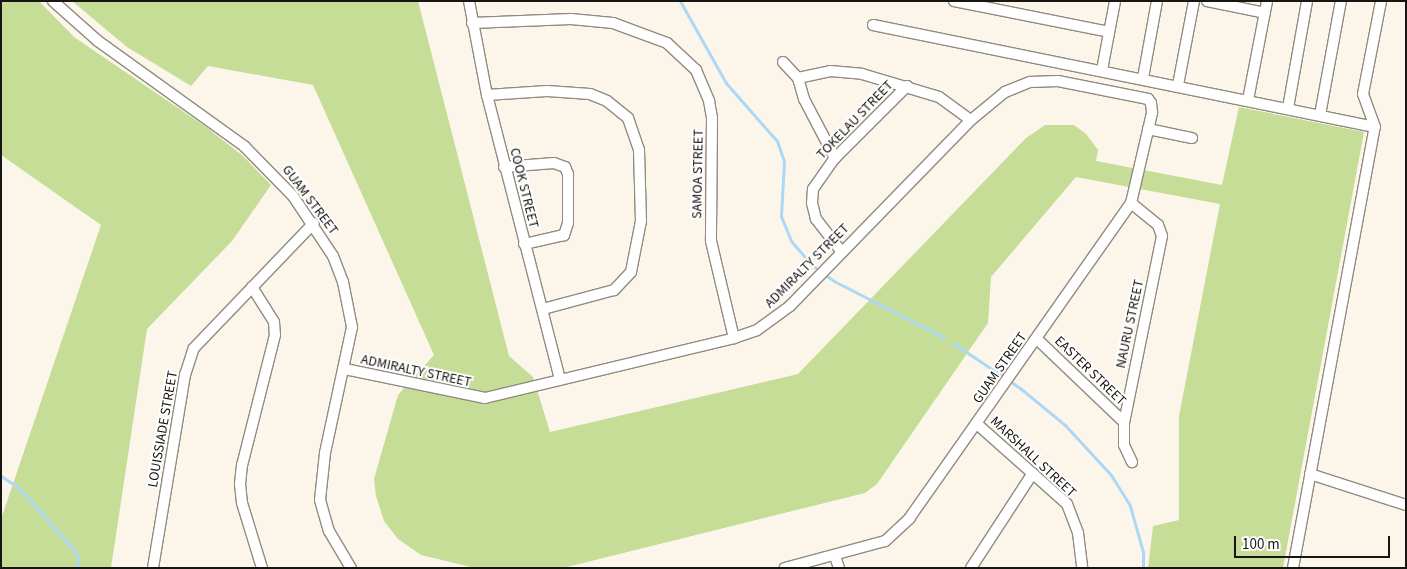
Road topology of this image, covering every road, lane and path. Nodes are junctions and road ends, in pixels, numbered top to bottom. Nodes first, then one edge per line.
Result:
1 (53, 1) edge
2 (469, 1) edge
3 (954, 1) edge
4 (1115, 1) edge
5 (1157, 1) edge
6 (1194, 1) edge
7 (1207, 1) edge
8 (1267, 1) edge
9 (1308, 1) edge
10 (1341, 1) edge
11 (1381, 1) edge
12 (1265, 13) junction
13 (472, 24) junction
14 (873, 25) dead end
15 (1109, 32) junction
16 (783, 62) dead end
17 (1102, 70) junction
18 (798, 78) junction
19 (1143, 78) junction
20 (907, 86) junction
21 (1178, 86) junction
22 (486, 95) junction
23 (1248, 100) junction
24 (1151, 103) joint
25 (1288, 108) junction
26 (1320, 115) junction
27 (972, 120) junction
28 (1375, 126) junction
29 (1148, 129) junction
30 (1192, 138) dead end
31 (835, 158) junction
32 (504, 167) junction
33 (1130, 203) junction
34 (314, 223) junction
35 (524, 244) junction
36 (841, 251) junction
37 (252, 287) junction
38 (542, 309) junction
39 (734, 338) junction
40 (1037, 339) junction
41 (345, 369) junction
42 (560, 380) junction
43 (1124, 422) junction
44 (977, 424) junction
45 (1132, 462) dead end
46 (1033, 473) junction
47 (1310, 474) junction
48 (1406, 505) edge
49 (836, 556) junction
50 (153, 568) edge
51 (262, 568) edge
52 (351, 568) edge
53 (785, 568) edge
54 (839, 568) edge
55 (971, 568) edge
56 (1082, 568) edge
57 (1293, 568) edge

1 - 34 street, GUAM STREET
2 - 13 street, COOK STREET
3 - 15 street
4 - 15 street
5 - 19 street
6 - 21 street
7 - 12 street
8 - 12 street
9 - 25 street
10 - 26 street
11 - 28 street
12 - 23 street
13 - 22 street, COOK STREET
13 - 39 street, SAMOA STREET
14 - 17 street
15 - 17 street
16 - 18 street
17 - 19 street
18 - 20 street
18 - 31 street
19 - 21 street
20 - 27 street
20 - 31 street, TOKELAU STREET
21 - 23 street
22 - 32 street, COOK STREET
22 - 38 street
23 - 25 street
24 - 27 street, ADMIRALTY STREET
24 - 29 street, GUAM STREET
25 - 26 street
26 - 28 street
27 - 36 street, ADMIRALTY STREET
28 - 47 street
29 - 30 street
29 - 33 street, GUAM STREET
31 - 36 street, TOKELAU STREET
32 - 35 street, COOK STREET
32 - 35 street
33 - 40 street, GUAM STREET
33 - 43 street, NAURU STREET
34 - 37 street, LOUISSIADE STREET
34 - 41 street, GUAM STREET
35 - 38 street, COOK STREET
36 - 39 street, ADMIRALTY STREET
37 - 50 street, LOUISSIADE STREET
37 - 51 street
38 - 42 street, COOK STREET
39 - 42 street, ADMIRALTY STREET
40 - 43 street, EASTER STREET
40 - 44 street, GUAM STREET
41 - 42 street, ADMIRALTY STREET
41 - 52 street, GUAM STREET
43 - 45 street, NAURU STREET
44 - 46 street, MARSHALL STREET
44 - 49 street, GUAM STREET
46 - 55 street
46 - 56 street, MARSHALL STREET
47 - 48 street
47 - 57 street
49 - 53 street, GUAM STREET
49 - 54 street

